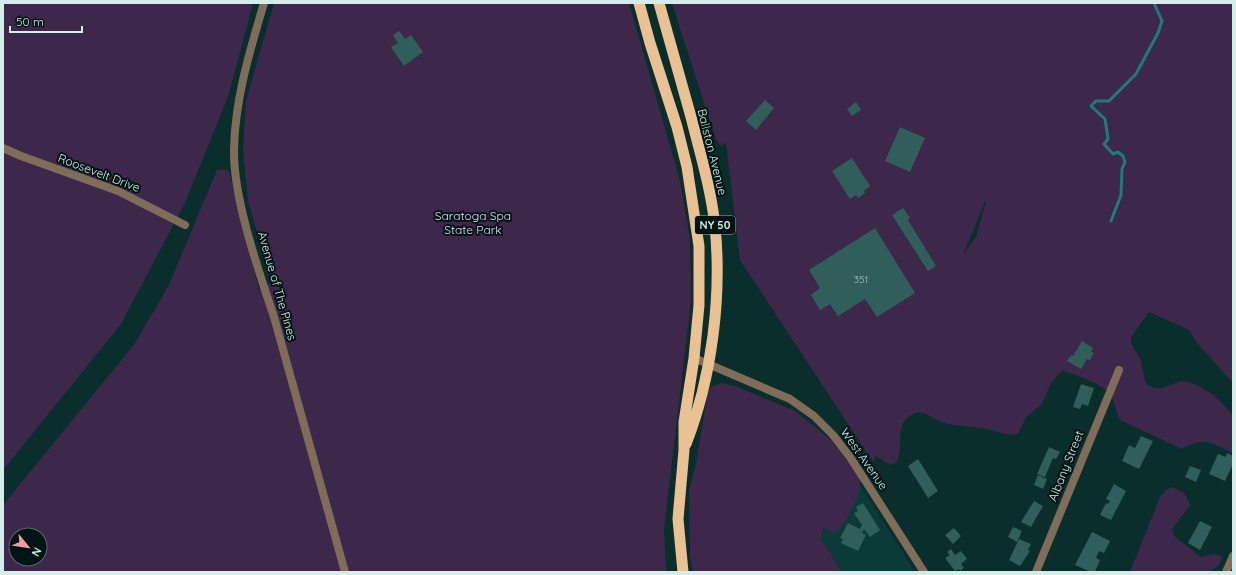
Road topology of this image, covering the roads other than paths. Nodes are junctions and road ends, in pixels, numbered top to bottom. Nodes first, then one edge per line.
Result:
1 (264, 3) edge
2 (639, 3) edge
3 (659, 3) edge
4 (3, 148) edge
5 (185, 225) dead end
6 (694, 358) junction
7 (708, 364) junction
8 (1119, 370) dead end
9 (684, 450) junction
10 (1233, 556) edge
11 (345, 572) edge
12 (682, 572) edge
13 (924, 572) edge
14 (1036, 572) edge
15 (1226, 572) edge

1 - 11 street, Avenue of The Pines
2 - 6 highway, Ballston Avenue / NY 50
3 - 7 highway, Ballston Avenue / NY 50
4 - 5 street, Roosevelt Drive
6 - 7 street, West Avenue
6 - 9 highway, Ballston Avenue / NY 50
7 - 9 highway, Ballston Avenue / NY 50
7 - 13 street, West Avenue
8 - 14 street, Albany Street
9 - 12 highway, Ballston Avenue / NY 50
10 - 15 street

